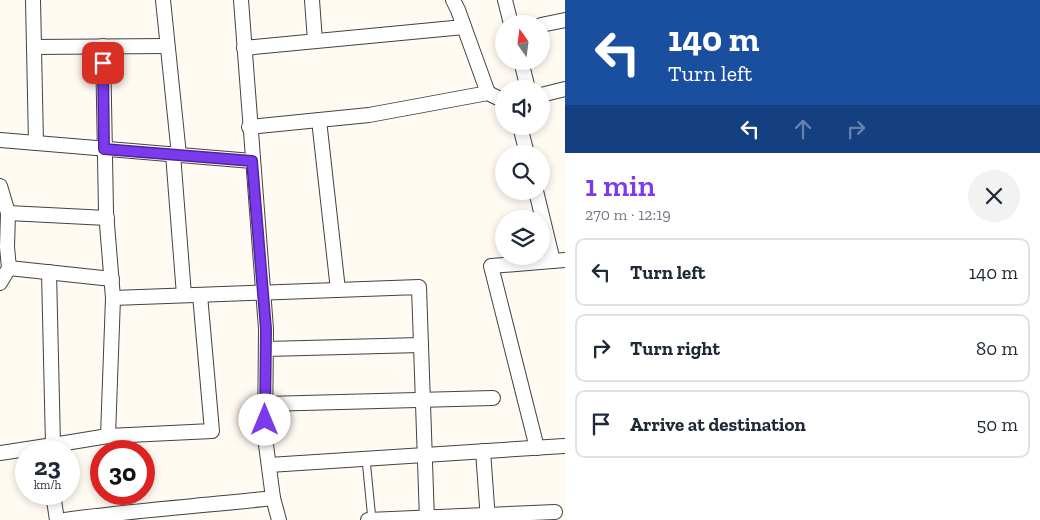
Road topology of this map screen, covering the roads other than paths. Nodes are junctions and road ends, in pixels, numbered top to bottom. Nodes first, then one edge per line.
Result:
1 (33, 0) edge
2 (162, 0) edge
3 (241, 0) edge
4 (312, 0) edge
5 (453, 0) edge
6 (505, 0) edge
7 (509, 15) edge
8 (565, 20) edge
9 (550, 23) edge
10 (464, 27) junction
11 (315, 41) junction
12 (103, 46) junction
13 (167, 46) junction
14 (34, 47) junction
15 (244, 48) junction
16 (565, 89) edge
17 (488, 93) junction
18 (550, 93) edge
19 (495, 96) edge
20 (319, 120) junction
21 (250, 127) junction
22 (0, 140) edge
23 (36, 143) junction
24 (104, 149) junction
25 (176, 155) junction
26 (252, 161) junction
27 (0, 186) edge
28 (539, 200) edge
29 (8, 213) junction
30 (106, 218) junction
31 (4, 246) edge
32 (559, 261) edge
33 (9, 268) junction
34 (49, 272) junction
35 (112, 279) junction
36 (0, 283) edge
37 (338, 290) junction
38 (263, 292) junction
39 (184, 295) junction
40 (200, 295) junction
41 (113, 298) junction
42 (421, 345) junction
43 (266, 349) junction
44 (493, 398) dead end
45 (423, 400) junction
46 (265, 404) junction
47 (108, 436) junction
48 (48, 440) edge
49 (80, 442) edge
50 (564, 446) dead end
51 (537, 448) junction
52 (15, 451) edge
53 (483, 452) junction
54 (0, 453) edge
55 (425, 455) junction
56 (366, 459) junction
57 (269, 465) junction
58 (273, 498) junction
59 (55, 505) edge
60 (555, 512) dead end
61 (488, 517) edge
62 (427, 519) edge
63 (57, 520) edge
64 (65, 520) edge
65 (279, 520) edge
66 (371, 520) edge

1 - 14 street
2 - 13 street
3 - 15 street
4 - 11 street
5 - 10 street
6 - 7 street
8 - 9 street
10 - 11 street
10 - 17 street
11 - 15 street
12 - 13 street
12 - 14 street
12 - 24 street
13 - 25 street
14 - 23 street
15 - 21 street
16 - 18 street
17 - 19 street
17 - 20 street
20 - 21 street
20 - 37 street
21 - 26 street
22 - 23 street
23 - 24 street
24 - 25 street
24 - 30 street
25 - 26 street
25 - 39 street
26 - 38 street
27 - 29 street
28 - 32 street
29 - 30 street
29 - 31 street
30 - 35 street
31 - 33 street
32 - 51 street
33 - 34 street
33 - 36 street
34 - 35 street
34 - 48 street
35 - 41 street
37 - 38 street
37 - 42 street
38 - 40 street
38 - 43 street
39 - 40 street
39 - 41 street
40 - 47 street
41 - 47 street
42 - 43 street
42 - 45 street
43 - 46 street
44 - 45 street
45 - 46 street
45 - 55 street
46 - 57 street
47 - 49 street
50 - 51 street
51 - 53 street
52 - 54 street
53 - 55 street
53 - 61 street
55 - 56 street
55 - 62 street
56 - 57 street
56 - 66 lane
57 - 58 street
58 - 64 street
58 - 65 street
59 - 63 street
60 - 61 street
61 - 62 street
62 - 66 street

